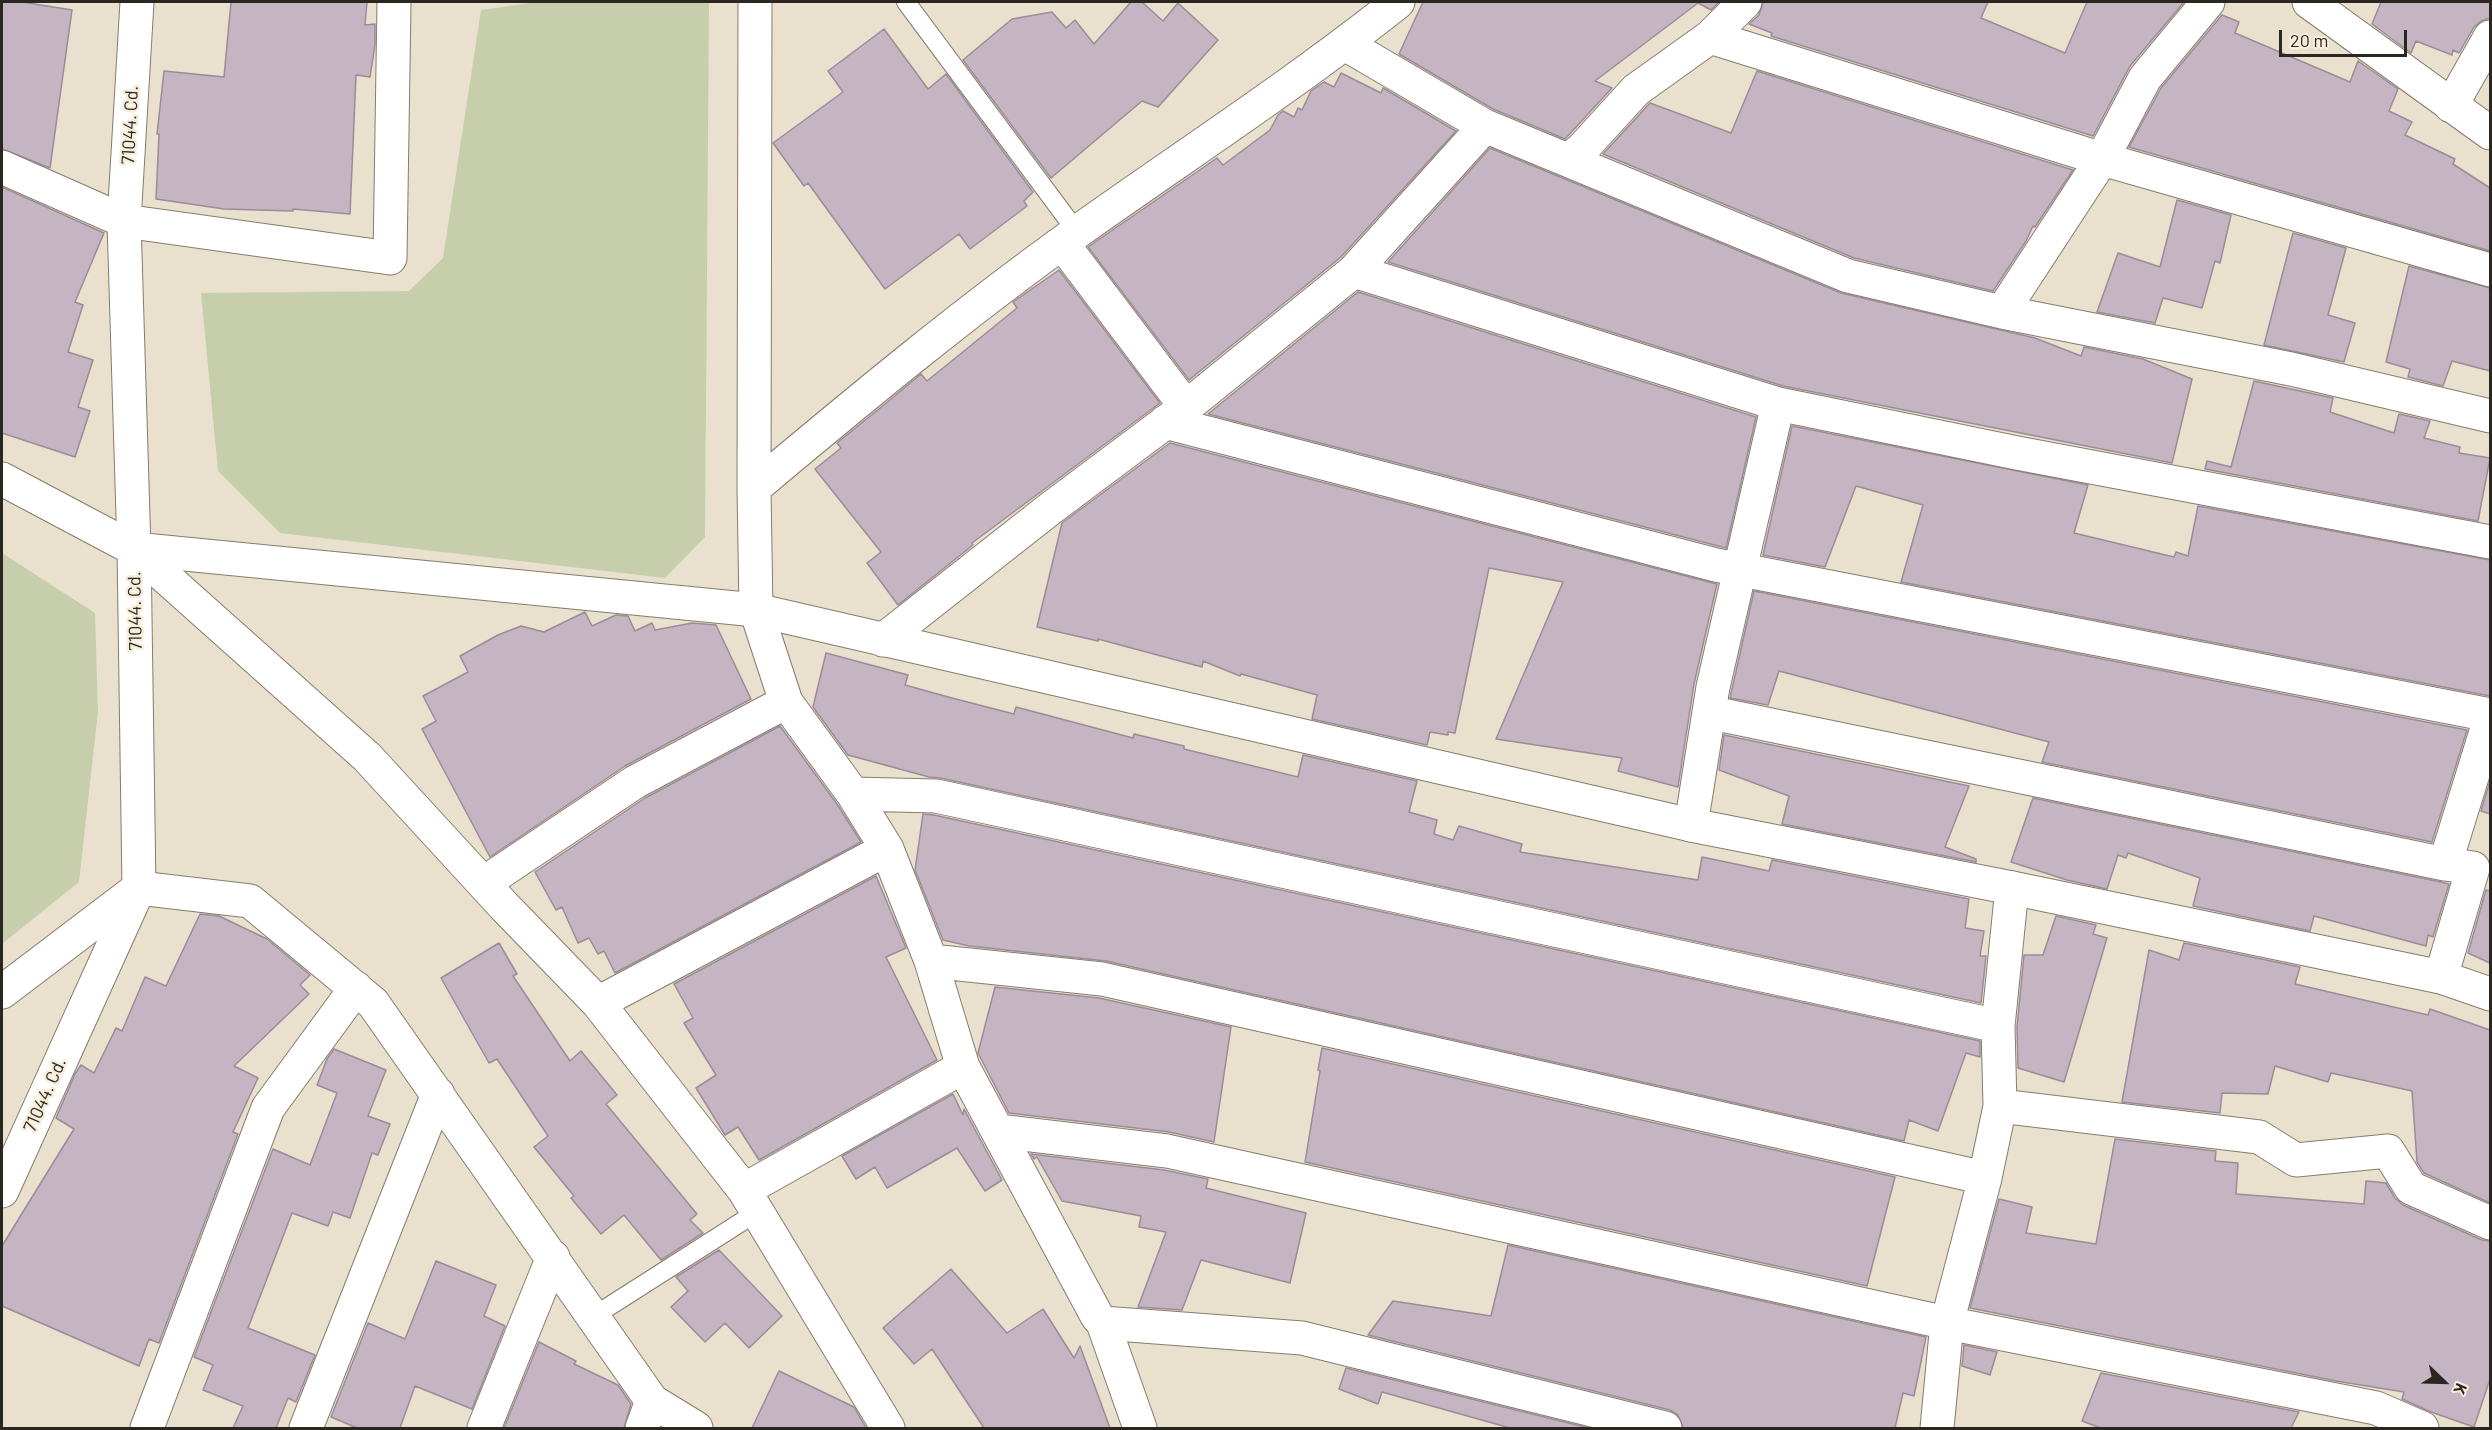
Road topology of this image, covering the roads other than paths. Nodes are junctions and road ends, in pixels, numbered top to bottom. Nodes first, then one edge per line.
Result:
1 (137, 2) edge
2 (394, 2) edge
3 (755, 2) edge
4 (906, 2) edge
5 (1398, 2) edge
6 (1745, 2) edge
7 (2208, 2) edge
8 (2309, 2) edge
9 (1710, 37) junction
10 (2490, 37) edge
11 (1345, 44) junction
12 (2451, 106) junction
13 (1485, 126) junction
14 (2490, 133) edge
15 (1570, 159) junction
16 (2102, 159) junction
17 (2, 167) edge
18 (124, 221) junction
19 (1070, 237) junction
20 (2490, 270) edge
21 (1354, 271) junction
22 (2002, 312) junction
23 (1778, 404) junction
24 (1175, 414) junction
25 (2490, 416) edge
26 (2, 479) edge
27 (754, 488) junction
28 (2490, 542) edge
29 (134, 549) junction
30 (1740, 569) junction
31 (756, 609) junction
32 (883, 640) junction
33 (786, 702) junction
34 (1710, 710) junction
35 (2490, 717) edge
36 (853, 794) junction
37 (1691, 825) junction
38 (887, 849) junction
39 (2445, 864) junction
40 (484, 883) junction
41 (139, 888) junction
42 (2012, 888) junction
43 (931, 961) junction
44 (2441, 977) junction
45 (356, 988) junction
46 (2, 992) edge
47 (2490, 994) edge
48 (598, 1003) junction
49 (1998, 1026) junction
50 (963, 1067) junction
51 (438, 1094) junction
52 (2000, 1106) junction
53 (998, 1131) junction
54 (1985, 1178) junction
55 (2, 1191) edge
56 (751, 1201) junction
57 (2490, 1223) edge
58 (553, 1257) junction
59 (594, 1316) junction
60 (1103, 1323) junction
61 (1947, 1323) junction
62 (647, 1415) edge
63 (147, 1428) edge
64 (306, 1428) edge
65 (484, 1428) edge
66 (696, 1428) edge
67 (888, 1428) edge
68 (1140, 1428) edge
69 (1665, 1428) edge
70 (1937, 1428) edge
71 (2422, 1428) edge

1 - 18 street, 71044. Cd.
2 - 18 street
3 - 27 street
4 - 19 lane
5 - 11 street
6 - 9 street
7 - 16 street
8 - 12 street
9 - 15 street
9 - 16 street
10 - 12 street
11 - 13 street
11 - 19 street
12 - 14 street
13 - 15 street
13 - 21 street
15 - 22 street
16 - 20 street
16 - 22 street
17 - 18 street
18 - 29 street, 71044. Cd.
19 - 24 street
19 - 27 street
21 - 23 street
21 - 24 street
22 - 25 street
23 - 28 street
23 - 30 street
24 - 30 street
24 - 32 street
26 - 29 street
27 - 31 street
29 - 31 street
29 - 40 street
29 - 41 street, 71044. Cd.
30 - 34 street
30 - 35 street
31 - 32 street
31 - 33 street
32 - 37 street
33 - 36 street
33 - 40 street
34 - 37 street
34 - 39 street
35 - 39 street
36 - 38 street
36 - 49 street
37 - 42 street
38 - 43 street
38 - 48 street
39 - 44 street
40 - 48 street
41 - 45 street
41 - 46 street
41 - 55 street, 71044. Cd.
42 - 44 street
42 - 49 street
43 - 50 street
43 - 54 street
44 - 47 street
45 - 51 street
45 - 63 street
48 - 56 street
49 - 52 street
50 - 53 street
50 - 56 street
51 - 58 street
51 - 64 street
52 - 54 street
52 - 57 street
53 - 60 street
53 - 61 street
54 - 61 street
56 - 59 lane
56 - 67 street
58 - 59 street
58 - 65 street
59 - 62 street
60 - 68 street
60 - 69 street
61 - 70 street
61 - 71 street
62 - 66 street

